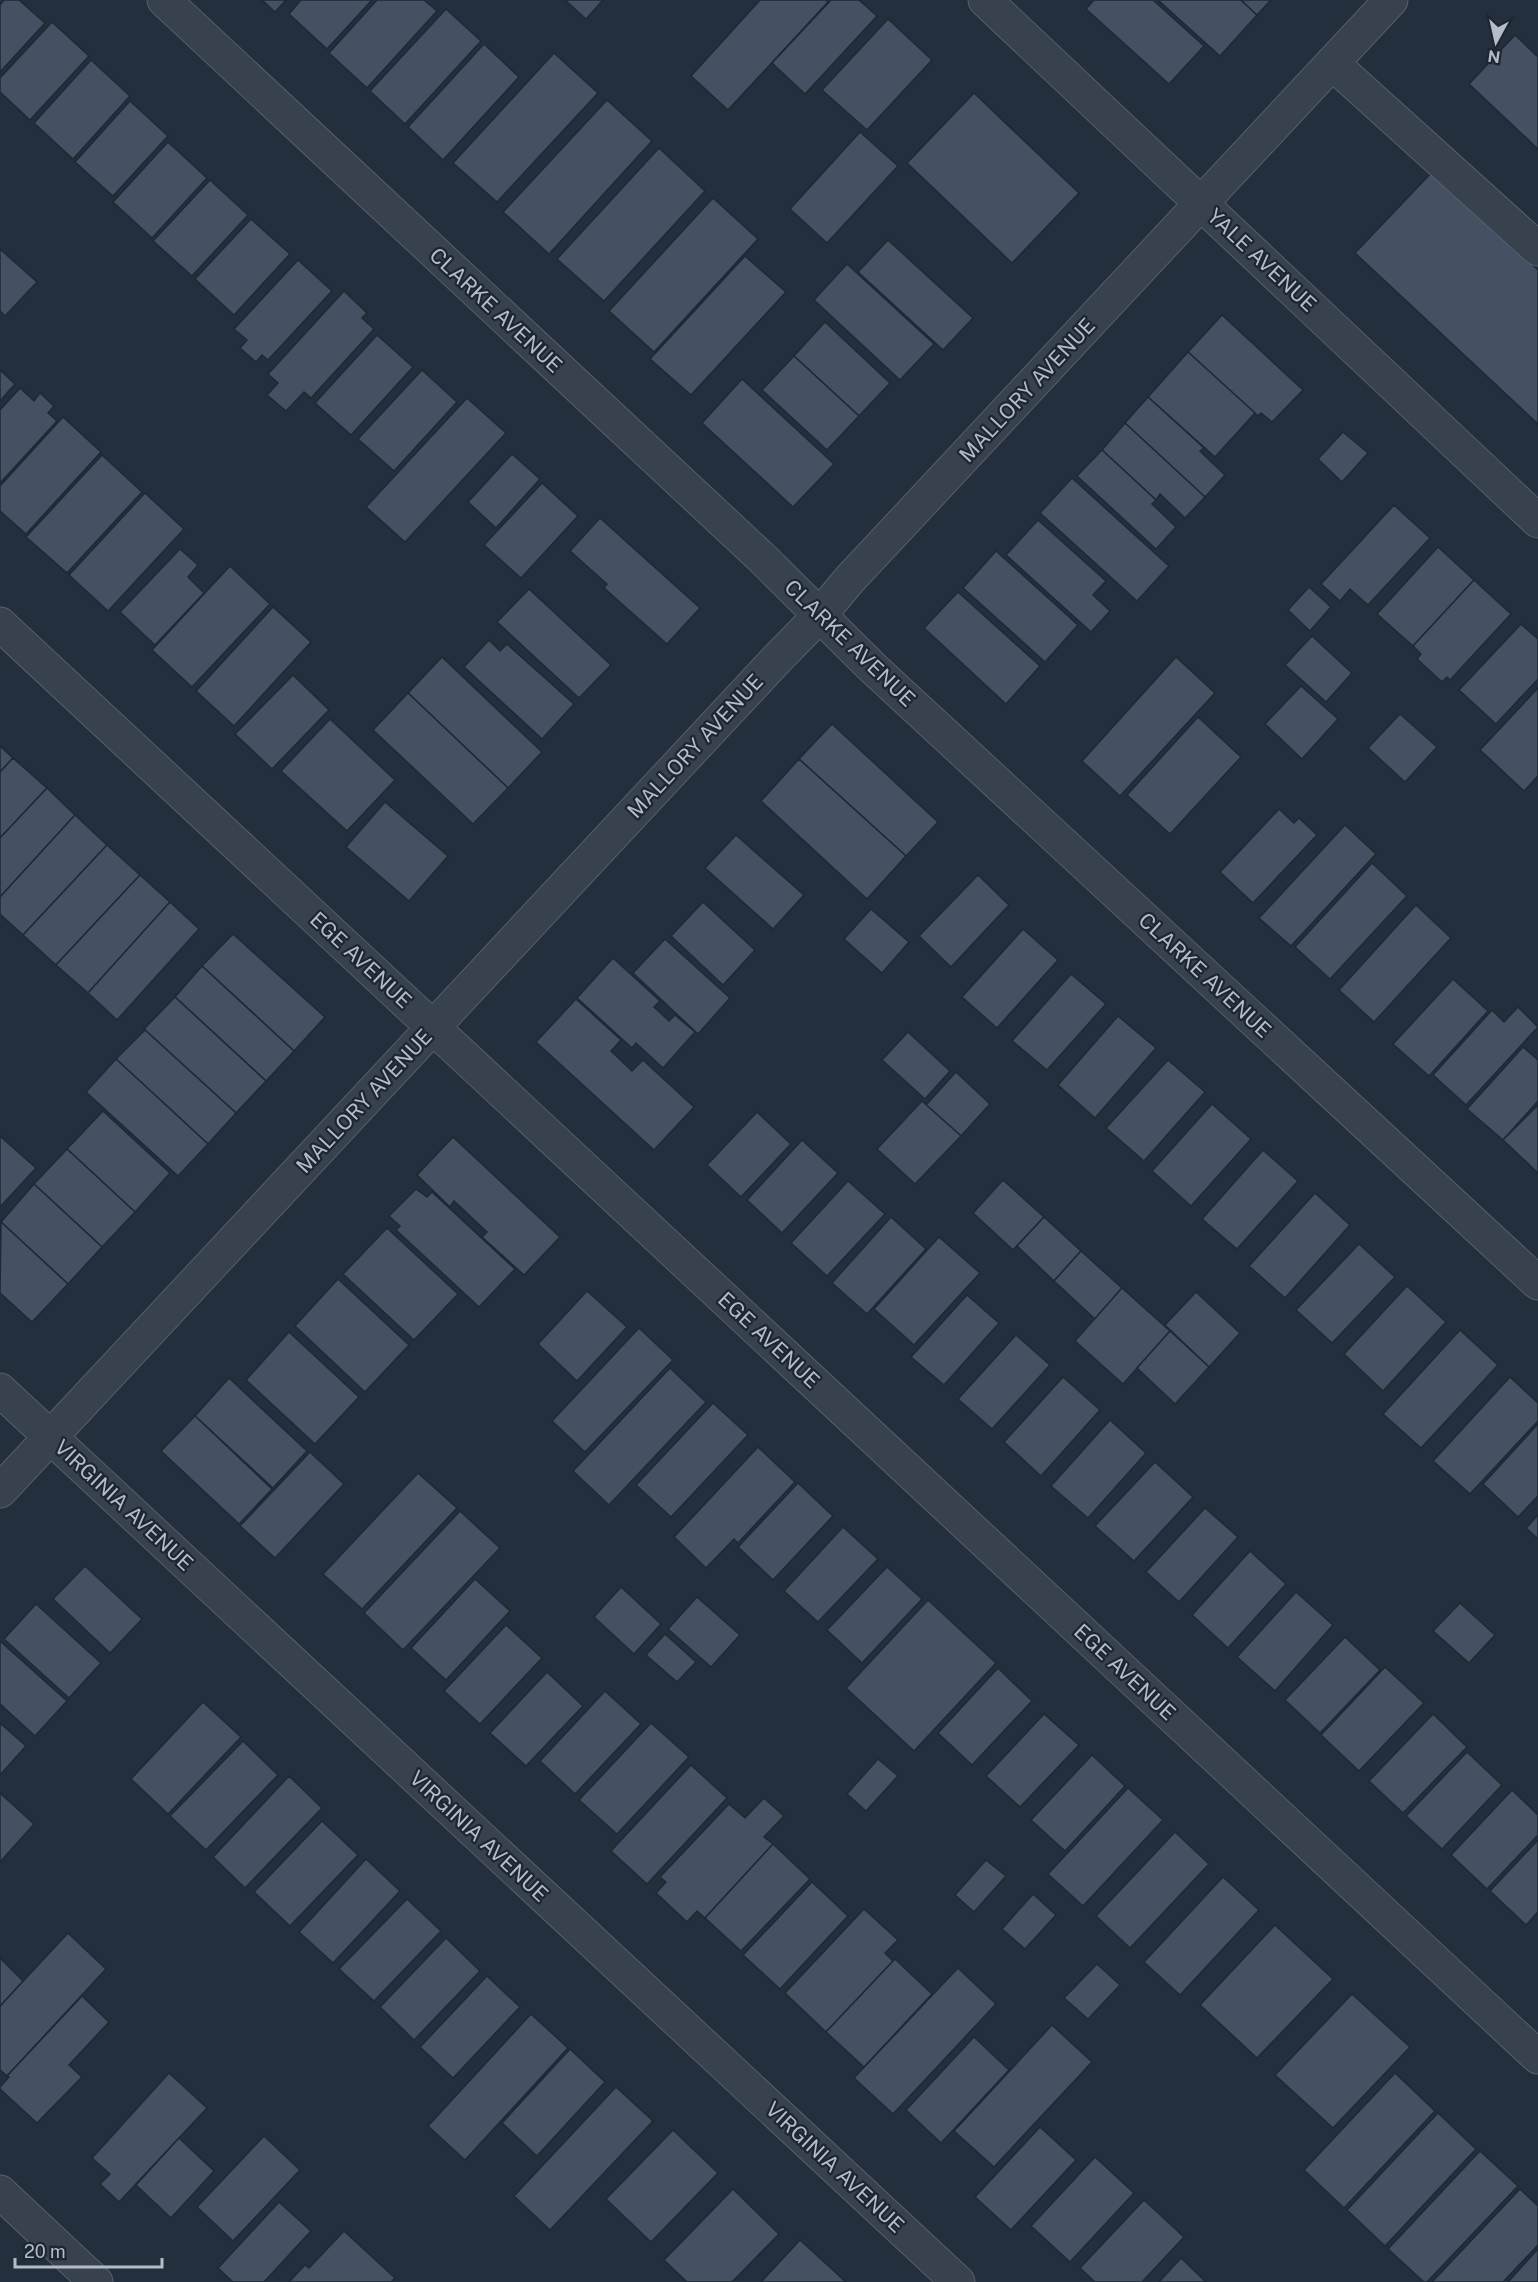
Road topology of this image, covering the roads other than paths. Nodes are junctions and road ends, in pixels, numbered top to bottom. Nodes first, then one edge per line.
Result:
1 (164, 0) edge
2 (986, 0) edge
3 (1391, 0) edge
4 (1332, 63) junction
5 (1201, 202) junction
6 (1538, 249) edge
7 (1538, 521) edge
8 (820, 615) junction
9 (0, 624) edge
10 (432, 1027) junction
11 (1538, 1283) edge
12 (0, 1390) edge
13 (50, 1437) junction
14 (0, 1491) edge
15 (1538, 2057) edge
16 (0, 2192) edge
17 (96, 2282) edge
18 (958, 2282) edge

1 - 8 street, CLARKE AVENUE
2 - 5 street, YALE AVENUE
3 - 4 street, MALLORY AVENUE
4 - 5 street, MALLORY AVENUE
4 - 6 street
5 - 7 street, YALE AVENUE
5 - 8 street, MALLORY AVENUE
8 - 10 street, MALLORY AVENUE
8 - 11 street, CLARKE AVENUE
9 - 10 street, EGE AVENUE
10 - 13 street, MALLORY AVENUE
10 - 15 street, EGE AVENUE
12 - 13 street, VIRGINIA AVENUE
13 - 14 street, MALLORY AVENUE
13 - 18 street, VIRGINIA AVENUE
16 - 17 street

